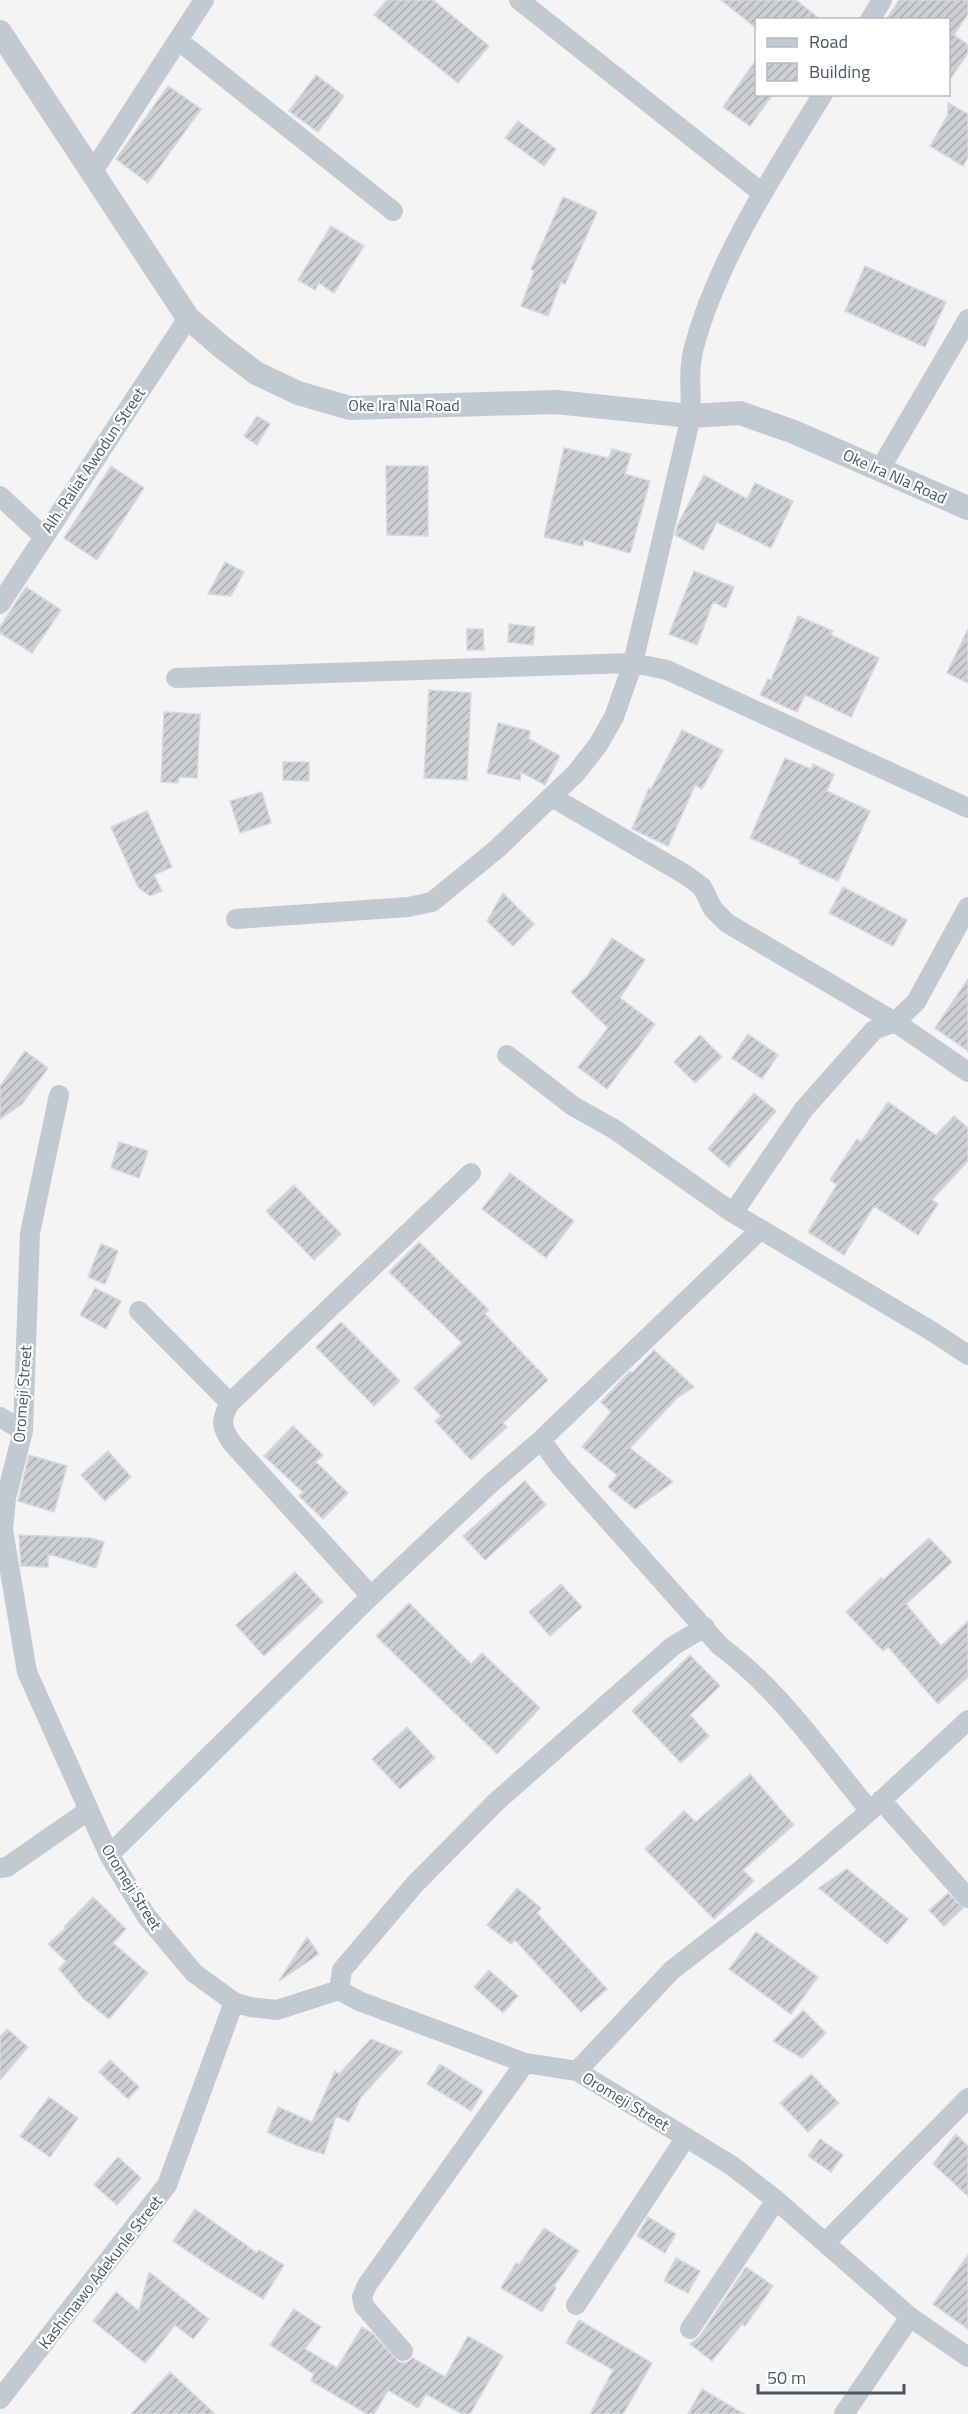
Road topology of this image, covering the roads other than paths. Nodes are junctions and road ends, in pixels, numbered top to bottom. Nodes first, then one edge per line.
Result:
1 (204, 0) edge
2 (519, 0) edge
3 (882, 0) edge
4 (871, 18) edge
5 (0, 32) edge
6 (179, 41) junction
7 (822, 96) edge
8 (93, 171) junction
9 (762, 193) junction
10 (393, 211) dead end
11 (188, 318) junction
12 (968, 319) edge
13 (691, 416) junction
14 (880, 469) junction
15 (0, 496) edge
16 (968, 508) edge
17 (43, 536) junction
18 (0, 604) edge
19 (633, 663) junction
20 (176, 678) dead end
21 (552, 796) junction
22 (968, 808) edge
23 (968, 907) edge
24 (236, 919) dead end
25 (895, 1022) junction
26 (507, 1055) dead end
27 (968, 1072) edge
28 (59, 1095) dead end
29 (471, 1173) dead end
30 (733, 1213) junction
31 (760, 1230) junction
32 (139, 1311) dead end
33 (968, 1355) edge
34 (230, 1403) junction
35 (0, 1417) edge
36 (23, 1431) junction
37 (541, 1440) junction
38 (370, 1596) junction
39 (705, 1627) junction
40 (968, 1720) edge
41 (875, 1806) junction
42 (89, 1810) junction
43 (109, 1855) junction
44 (0, 1868) edge
45 (968, 1898) edge
46 (339, 1990) junction
47 (234, 2002) junction
48 (525, 2062) junction
49 (577, 2071) junction
50 (968, 2098) edge
51 (686, 2137) junction
52 (776, 2200) junction
53 (826, 2242) junction
54 (576, 2305) dead end
55 (910, 2317) junction
56 (690, 2329) dead end
57 (403, 2351) dead end
58 (968, 2357) edge
59 (0, 2399) edge
60 (844, 2414) edge

1 - 6 street
2 - 9 street
3 - 4 street
5 - 8 street, Oke Ira Nla Road
6 - 8 street
6 - 10 street
7 - 9 street
8 - 11 street, Oke Ira Nla Road
9 - 13 street
11 - 13 street, Oke Ira Nla Road
11 - 17 street, Alh. Raliat Awodun Street
12 - 14 street
13 - 14 street, Oke Ira Nla Road
13 - 19 street
14 - 16 street, Oke Ira Nla Road
15 - 17 street
17 - 18 street, Alh. Raliat Awodun Street
19 - 20 street
19 - 21 street
19 - 22 street
21 - 24 street
21 - 25 street
23 - 25 street
25 - 27 street
25 - 30 street
26 - 30 street
28 - 36 street, Oromeji Street
29 - 34 street
30 - 31 street
31 - 33 street
31 - 37 street
32 - 34 street
34 - 38 street
35 - 36 street
36 - 42 street, Oromeji Street
37 - 38 street
37 - 39 street
38 - 43 street
39 - 41 street
39 - 46 street
40 - 41 street
41 - 45 street
41 - 49 street
42 - 43 street, Oromeji Street
42 - 44 street
43 - 47 street, Oromeji Street
46 - 47 street, Oromeji Street
46 - 48 street, Oromeji Street
47 - 59 street, Kashimawo Adekunle Street
48 - 49 street, Oromeji Street
48 - 57 street
49 - 51 street, Oromeji Street
50 - 53 street
51 - 52 street, Oromeji Street
51 - 54 street
52 - 53 street, Oromeji Street
52 - 56 street
53 - 55 street, Oromeji Street
55 - 58 street, Oromeji Street
55 - 60 street

